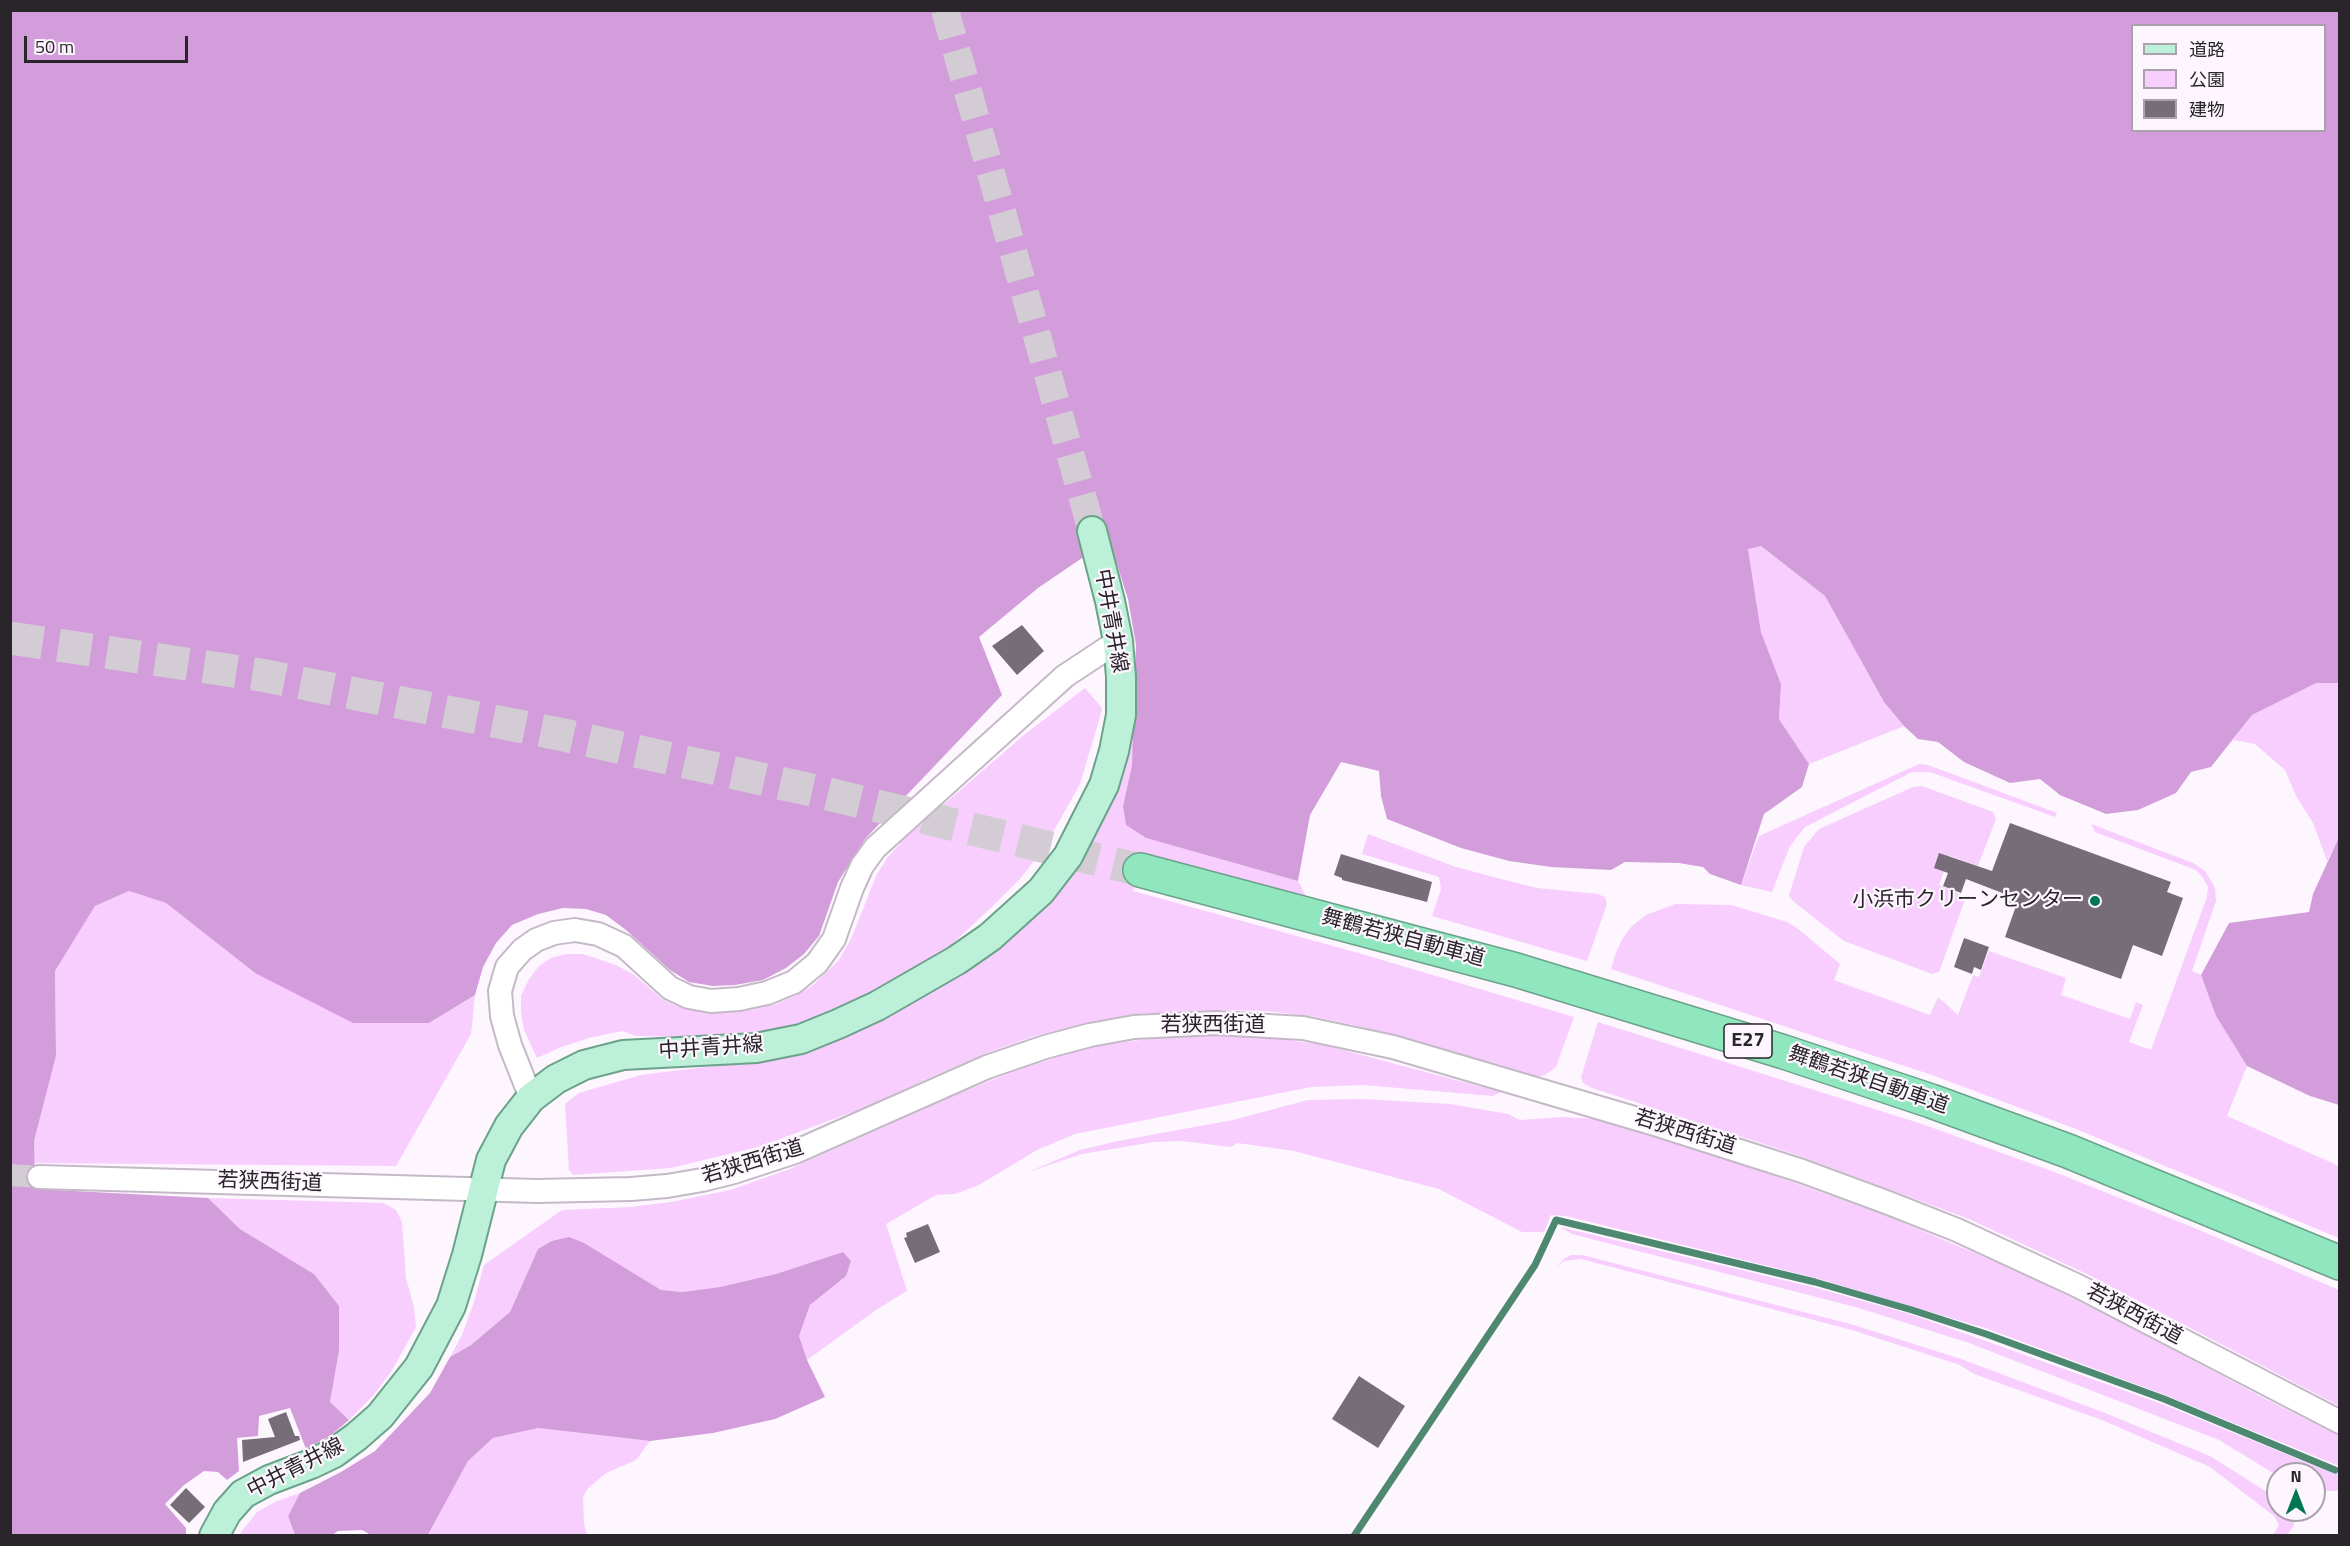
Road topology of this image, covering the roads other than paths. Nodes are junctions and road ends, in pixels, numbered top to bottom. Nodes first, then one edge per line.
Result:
1 (1092, 531) tunnel mouth
2 (1118, 641) junction
3 (1140, 870) tunnel mouth
4 (531, 1098) junction
5 (39, 1177) tunnel mouth
6 (484, 1189) junction
7 (2340, 1263) edge
8 (2340, 1422) edge
9 (214, 1536) edge

1 - 2 main road, 中井青井線
2 - 4 main road, 中井青井線
2 - 4 street
3 - 7 highway, 舞鶴若狭自動車道 / E27
4 - 6 main road, 中井青井線
5 - 6 street, 若狭西街道
6 - 8 street, 若狭西街道
6 - 9 main road, 中井青井線

